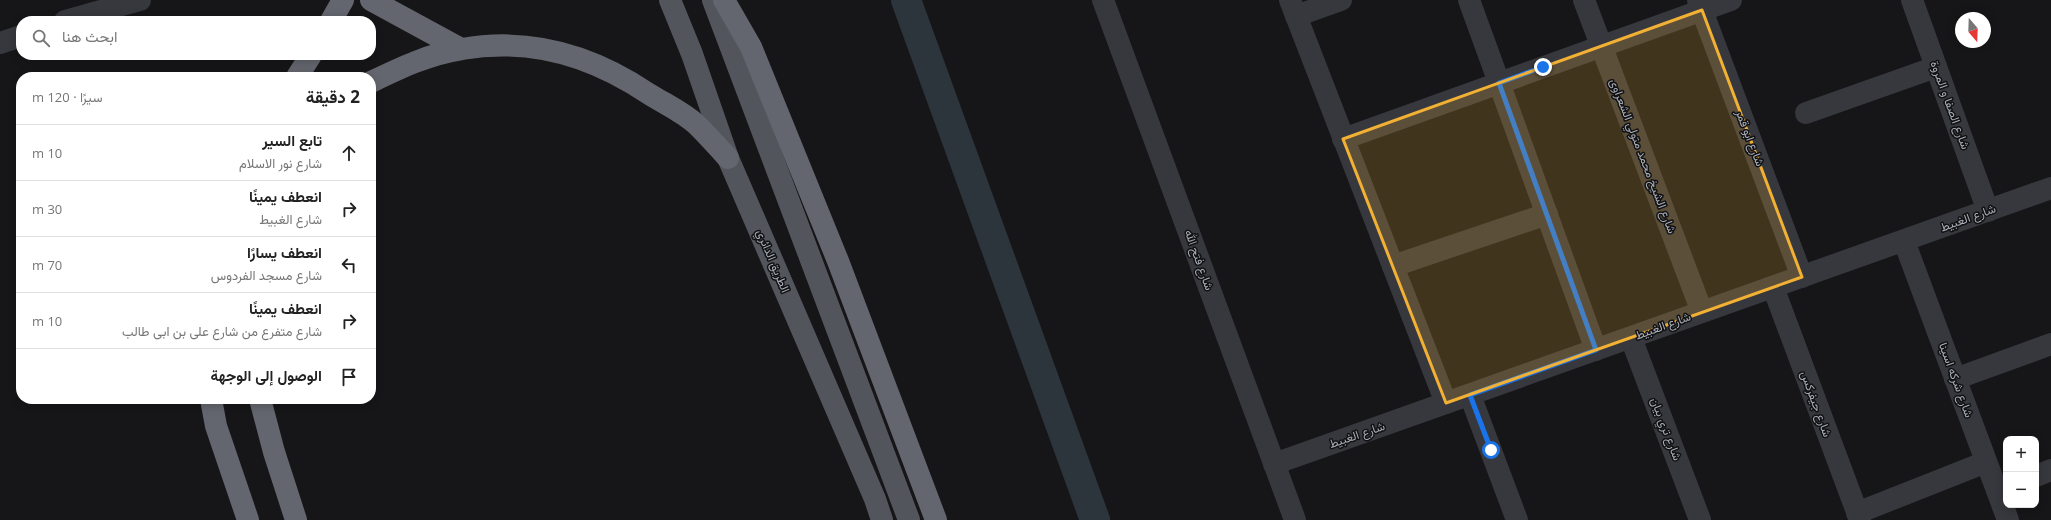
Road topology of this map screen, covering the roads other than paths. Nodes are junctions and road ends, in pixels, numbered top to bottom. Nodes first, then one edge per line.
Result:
1 (140, 0) edge
2 (343, 0) edge
3 (371, 0) edge
4 (670, 0) edge
5 (713, 0) edge
6 (724, 0) edge
7 (1103, 0) edge
8 (1341, 0) edge
9 (1469, 0) edge
10 (1584, 0) edge
11 (1731, 0) edge
12 (1912, 0) edge
13 (1700, 5) edge
14 (1293, 8) edge
15 (83, 16) edge
16 (334, 16) edge
17 (16, 38) edge
18 (0, 43) edge
19 (1601, 46) junction
20 (461, 49) junction
21 (308, 60) edge
22 (1936, 67) junction
23 (300, 72) edge
24 (376, 80) edge
25 (1499, 83) junction
26 (1806, 113) dead end
27 (1343, 138) junction
28 (728, 158) junction
29 (2051, 188) edge
30 (1988, 211) junction
31 (1547, 214) junction
32 (1904, 241) junction
33 (1393, 266) junction
34 (1802, 277) junction
35 (1774, 287) junction
36 (1702, 312) junction
37 (1631, 338) junction
38 (2051, 344) edge
39 (1596, 350) junction
40 (1955, 379) junction
41 (1470, 395) junction
42 (1446, 403) junction
43 (212, 404) edge
44 (261, 404) edge
45 (1986, 462) junction
46 (1274, 464) junction
47 (2051, 470) edge
48 (2039, 475) edge
49 (2001, 489) edge
50 (1858, 516) edge
51 (248, 520) edge
52 (296, 520) edge
53 (882, 520) edge
54 (909, 520) edge
55 (936, 520) edge
56 (1295, 520) edge
57 (1517, 520) edge
58 (1700, 520) edge
59 (2008, 520) edge

1 - 15 street
2 - 16 highway
3 - 20 highway
4 - 28 main road, الطريق الدائري
5 - 54 main road
6 - 55 highway
7 - 46 street, شارع فتح الله
8 - 14 street
9 - 25 street
10 - 19 street, شارع الشيخ محمد متولي الشعراوى
11 - 13 street
12 - 22 street, شارع الصفا و المروة
13 - 19 street
13 - 34 street, شارع ابو قمر
14 - 27 street
17 - 18 street
19 - 25 street
19 - 36 street, شارع الشيخ محمد متولي الشعراوى
20 - 24 highway
20 - 28 highway
21 - 23 highway
22 - 26 street
22 - 30 street, شارع الصفا و المروة
25 - 27 street
25 - 31 street
27 - 33 street
28 - 53 main road, الطريق الدائري
29 - 30 street, شارع الغبيط
30 - 32 street, شارع الغبيط
31 - 33 street
31 - 39 street
32 - 34 street, شارع الغبيط
32 - 40 street, شارع شركه اسينا
33 - 42 street
34 - 35 street, شارع الغبيط
35 - 36 street, شارع الغبيط
35 - 50 street, شارع جيفركس
36 - 37 street, شارع الغبيط
37 - 39 street, شارع الغبيط
37 - 58 street, شارع تري بيان
38 - 40 street
39 - 41 street, شارع الغبيط
40 - 45 street, شارع شركه اسينا
41 - 42 street, شارع الغبيط
41 - 57 street
42 - 46 street, شارع الغبيط
43 - 51 highway
44 - 52 highway
45 - 49 street, شارع شركه اسينا
45 - 50 street
46 - 56 street, شارع فتح الله
47 - 48 street
49 - 59 street, شارع شركه اسينا

